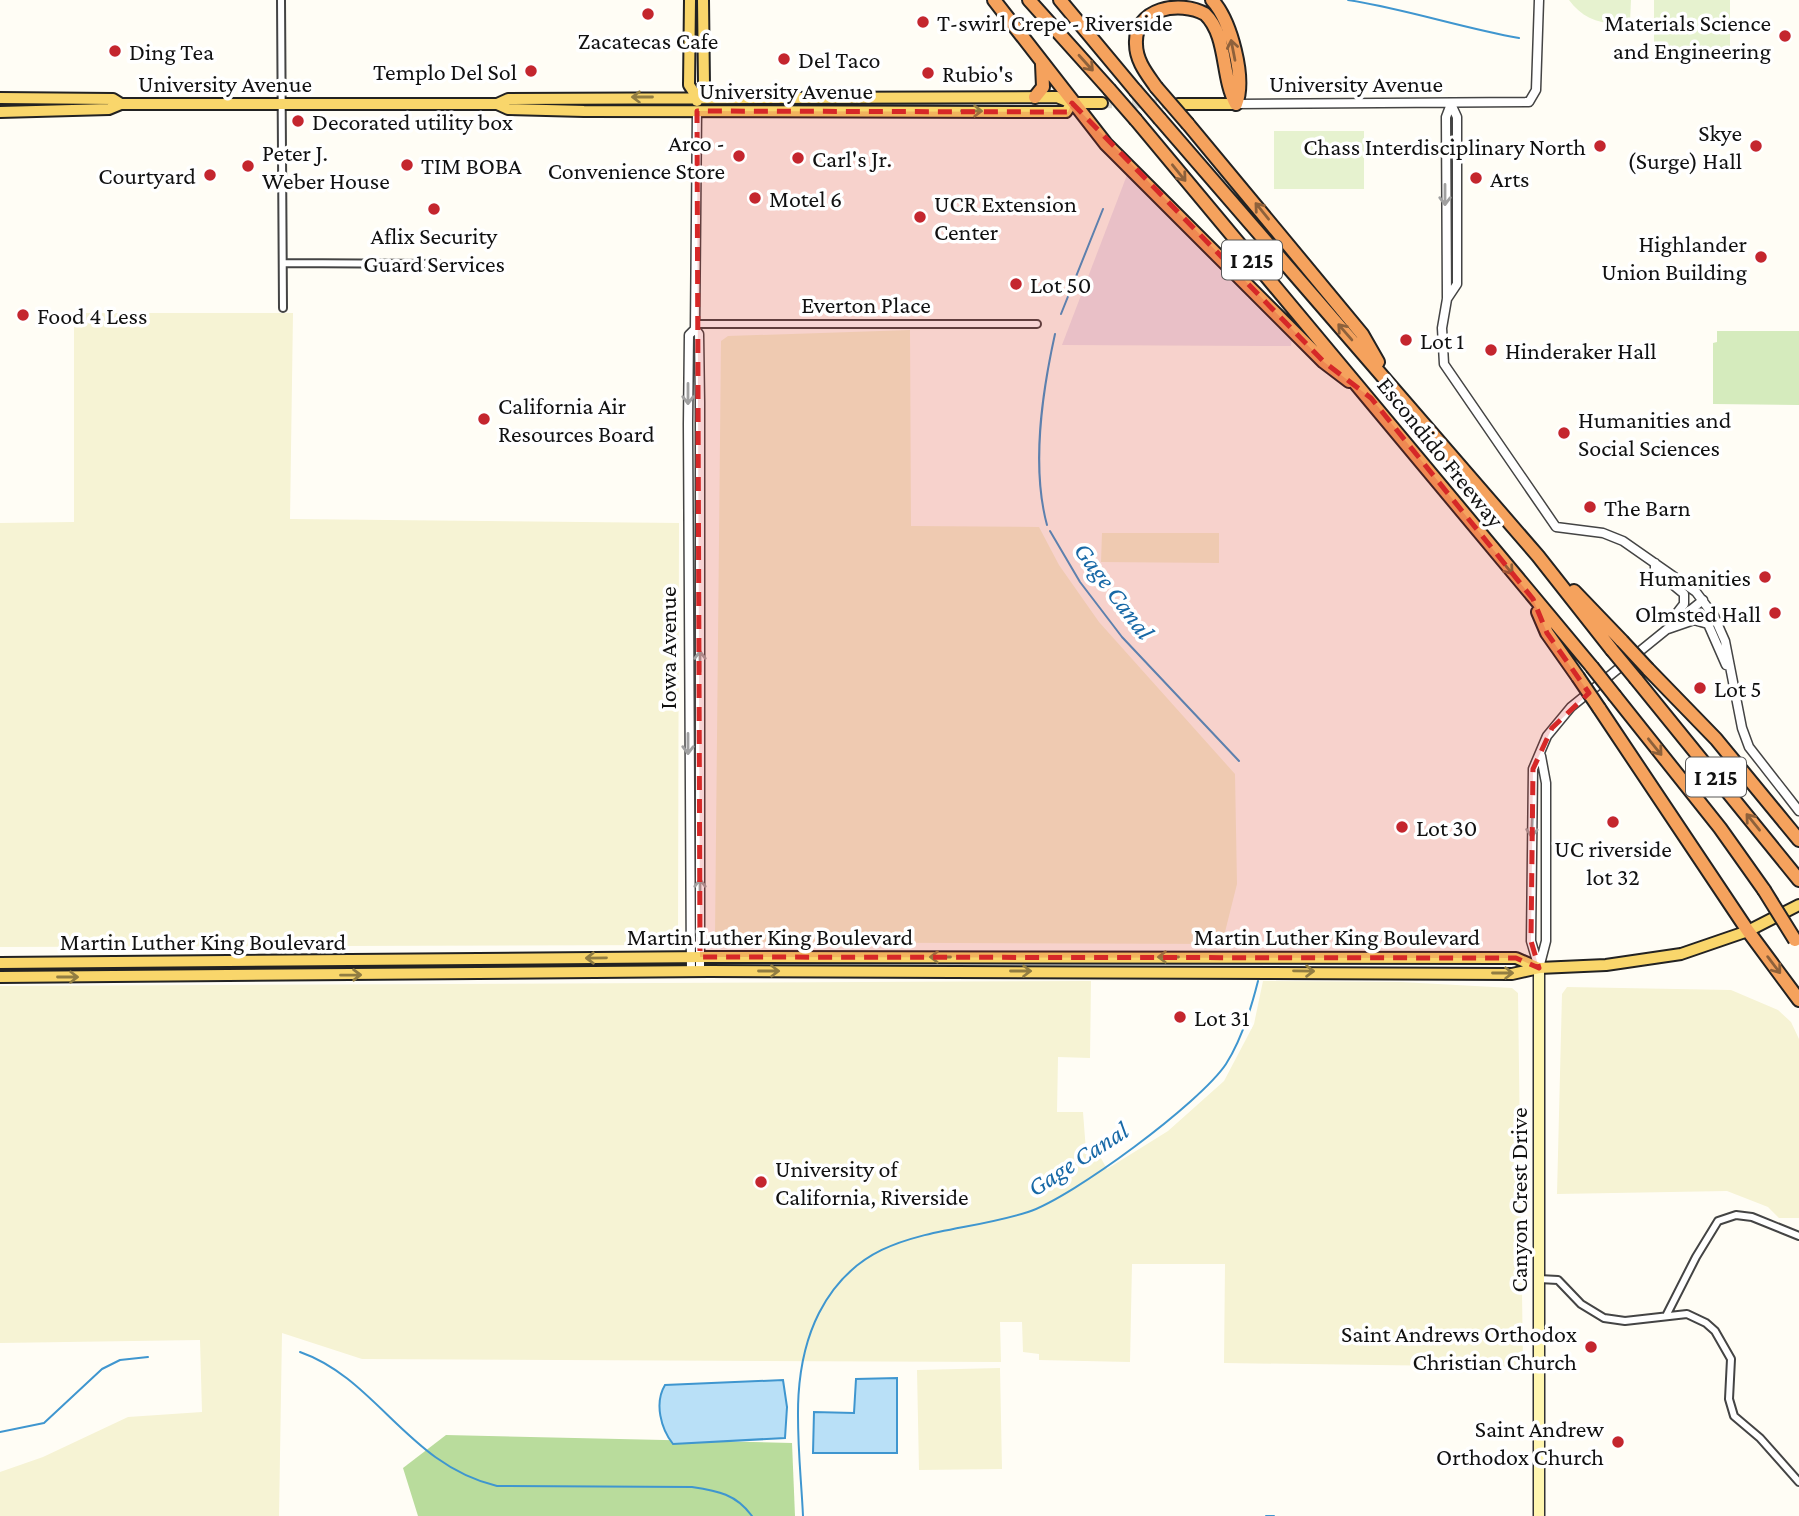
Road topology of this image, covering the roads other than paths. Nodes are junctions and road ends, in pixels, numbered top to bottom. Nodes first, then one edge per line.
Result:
1 (281, 0) edge
2 (690, 0) edge
3 (703, 0) edge
4 (994, 0) edge
5 (1029, 0) edge
6 (1060, 0) edge
7 (1212, 0) edge
8 (1539, 0) edge
9 (1042, 64) junction
10 (697, 97) junction
11 (1035, 97) junction
12 (0, 98) edge
13 (588, 98) junction
14 (90, 99) junction
15 (1072, 103) junction
16 (1102, 103) tunnel mouth
17 (121, 104) junction
18 (282, 104) junction
19 (497, 104) junction
20 (1178, 104) tunnel mouth
21 (1236, 104) junction
22 (1451, 104) junction
23 (36, 111) junction
24 (544, 111) junction
25 (697, 111) junction
26 (0, 112) edge
27 (283, 263) junction
28 (441, 264) dead end
29 (283, 308) dead end
30 (1037, 324) dead end
31 (695, 326) junction
32 (1390, 383) junction
33 (1371, 398) junction
34 (1656, 563) junction
35 (1533, 599) junction
36 (1703, 600) junction
37 (1665, 630) junction
38 (1617, 646) junction
39 (1732, 678) junction
40 (1541, 756) junction
41 (1799, 811) edge
42 (1799, 840) edge
43 (1797, 877) edge
44 (1799, 905) edge
45 (1748, 931) junction
46 (1797, 943) edge
47 (695, 957) junction
48 (0, 963) edge
49 (1539, 968) junction
50 (695, 971) junction
51 (0, 977) edge
52 (1799, 1000) edge
53 (1799, 1236) edge
54 (1539, 1279) junction
55 (1666, 1316) junction
56 (1799, 1482) edge
57 (1539, 1516) edge

1 - 18 street
2 - 10 main road, Iowa Avenue
3 - 10 main road, Iowa Avenue
4 - 9 highway
5 -> 33 highway, Escondido Freeway / I 215, bridge
32 -> 6 highway, Escondido Freeway / I 215, bridge
21 -> 7 highway
8 - 22 street, University Avenue
9 - 11 highway
9 - 15 highway
10 - 11 main road, University Avenue
10 -> 13 main road, University Avenue
10 - 25 main road, Iowa Avenue
11 - 15 main road, University Avenue
12 - 14 main road, University Avenue
13 - 19 main road, University Avenue
13 - 24 main road
14 - 17 main road, University Avenue
14 - 23 main road
15 - 16 main road, University Avenue
25 -> 15 main road, University Avenue
15 - 33 highway
17 - 18 main road, University Avenue
17 - 23 main road, University Avenue
18 - 19 main road, University Avenue
18 - 27 street
19 - 24 main road, University Avenue
20 - 21 main road, University Avenue
21 - 22 street, University Avenue
32 -> 21 highway, bridge
22 - 34 street
23 - 26 main road, University Avenue
24 - 25 main road, University Avenue
25 - 31 street, Iowa Avenue
27 - 28 street
27 - 29 street
30 - 31 street, Everton Place
31 - 47 street, Iowa Avenue
32 - 38 highway, Escondido Freeway / I 215
33 -> 35 highway, Escondido Freeway / I 215
34 - 36 street
34 - 37 street
35 - 45 highway, bridge
35 -> 46 highway, Escondido Freeway / I 215, bridge
36 - 37 street, Canyon Crest Drive
36 - 39 street
37 - 39 street
37 - 40 street, Canyon Crest Drive
38 - 42 highway, bridge
43 -> 38 highway, Escondido Freeway / I 215, bridge
39 - 41 street
40 - 49 street, Canyon Crest Drive
40 -> 49 street, Canyon Crest Drive
44 - 45 main road, Martin Luther King Boulevard
45 - 49 main road, Martin Luther King Boulevard
45 -> 52 highway
47 -> 48 main road, Martin Luther King Boulevard
49 -> 47 main road, Martin Luther King Boulevard
47 - 50 street, Iowa Avenue
50 -> 49 main road, Martin Luther King Boulevard
49 - 54 main road, Canyon Crest Drive
51 -> 50 main road, Martin Luther King Boulevard
53 - 55 street
54 - 55 street
54 - 57 main road, Canyon Crest Drive
55 - 56 street

